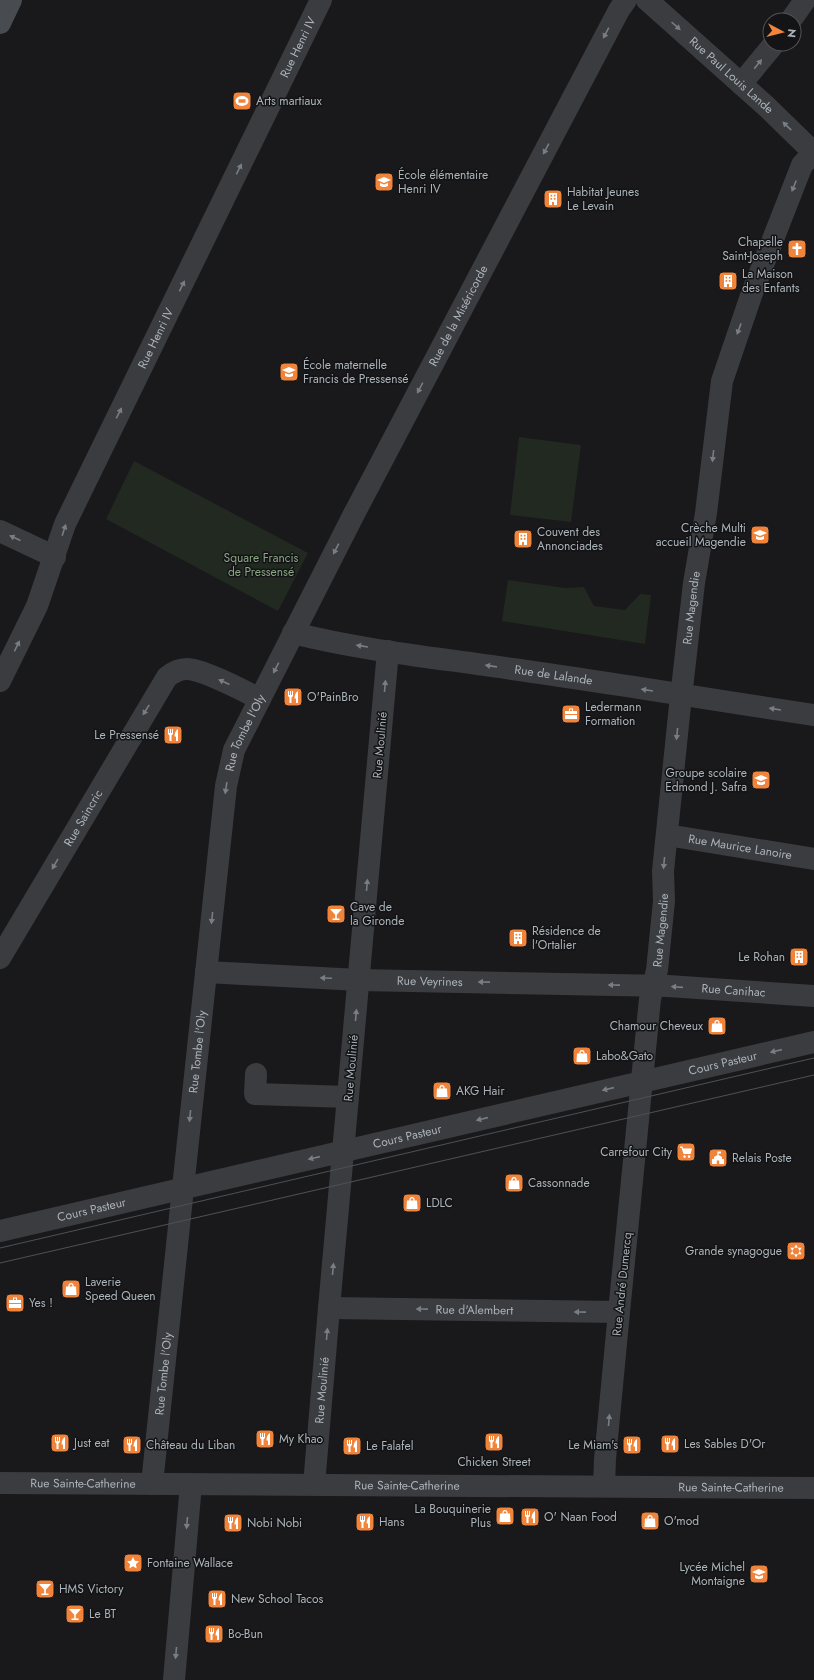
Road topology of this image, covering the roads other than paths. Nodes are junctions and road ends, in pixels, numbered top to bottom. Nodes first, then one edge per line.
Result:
1 (10, 0) edge
2 (321, 0) edge
3 (626, 0) edge
4 (647, 0) edge
5 (805, 0) edge
6 (797, 12) edge
7 (0, 23) edge
8 (767, 52) edge
9 (741, 84) junction
10 (814, 153) edge
11 (0, 531) edge
12 (55, 557) junction
13 (294, 633) junction
14 (388, 651) junction
15 (0, 681) edge
16 (682, 695) junction
17 (260, 699) junction
18 (814, 715) edge
19 (667, 835) junction
20 (814, 859) edge
21 (0, 958) edge
22 (206, 972) junction
23 (359, 980) junction
24 (653, 986) junction
25 (814, 996) edge
26 (814, 1042) edge
27 (256, 1074) dead end
28 (642, 1081) junction
29 (348, 1097) junction
30 (343, 1151) junction
31 (183, 1188) junction
32 (0, 1232) edge
33 (330, 1308) junction
34 (619, 1312) junction
35 (0, 1483) edge
36 (152, 1484) junction
37 (191, 1484) junction
38 (314, 1485) junction
39 (604, 1486) junction
40 (814, 1488) edge
41 (174, 1680) edge

1 - 7 main road
12 -> 2 street, Rue Henri IV
3 -> 13 street, Rue de la Miséricorde
4 -> 9 street, Rue Paul Louis Lande
5 - 6 street
9 -> 8 street
10 -> 9 street, Rue Paul Louis Lande
10 -> 16 street, Rue Magendie
12 -> 11 street
15 -> 12 street, Rue Henri IV
14 -> 13 street, Rue de Lalande
13 -> 17 street, Rue Tombe l'Oly
16 -> 14 street, Rue de Lalande
23 -> 14 street, Rue Moulinié
18 -> 16 street, Rue de Lalande
16 -> 19 street, Rue Magendie
17 -> 21 street, Rue Saincric
17 -> 22 street, Rue Tombe l'Oly
19 - 20 street, Rue Maurice Lanoire
19 -> 24 street, Rue Magendie
23 -> 22 street, Rue Veyrines
22 -> 31 street, Rue Tombe l'Oly
24 -> 23 street, Rue Veyrines
29 -> 23 street, Rue Moulinié
25 -> 24 street, Rue Canihac
24 - 28 street, Rue Magendie
26 -> 28 street, Cours Pasteur
27 - 29 street
28 -> 30 street, Cours Pasteur
28 - 34 street, Rue André Dumercq
29 - 30 street, Rue Moulinié
30 -> 31 street, Cours Pasteur
33 -> 30 street, Rue Moulinié
31 - 32 street, Cours Pasteur
31 - 36 street, Rue Tombe l'Oly
34 -> 33 street, Rue d'Alembert
38 -> 33 street, Rue Moulinié
39 -> 34 street, Rue André Dumercq
35 - 36 street, Rue Sainte-Catherine
36 - 37 street, Rue Sainte-Catherine
37 - 38 street, Rue Sainte-Catherine
37 -> 41 street
38 - 39 street, Rue Sainte-Catherine
39 - 40 street, Rue Sainte-Catherine

